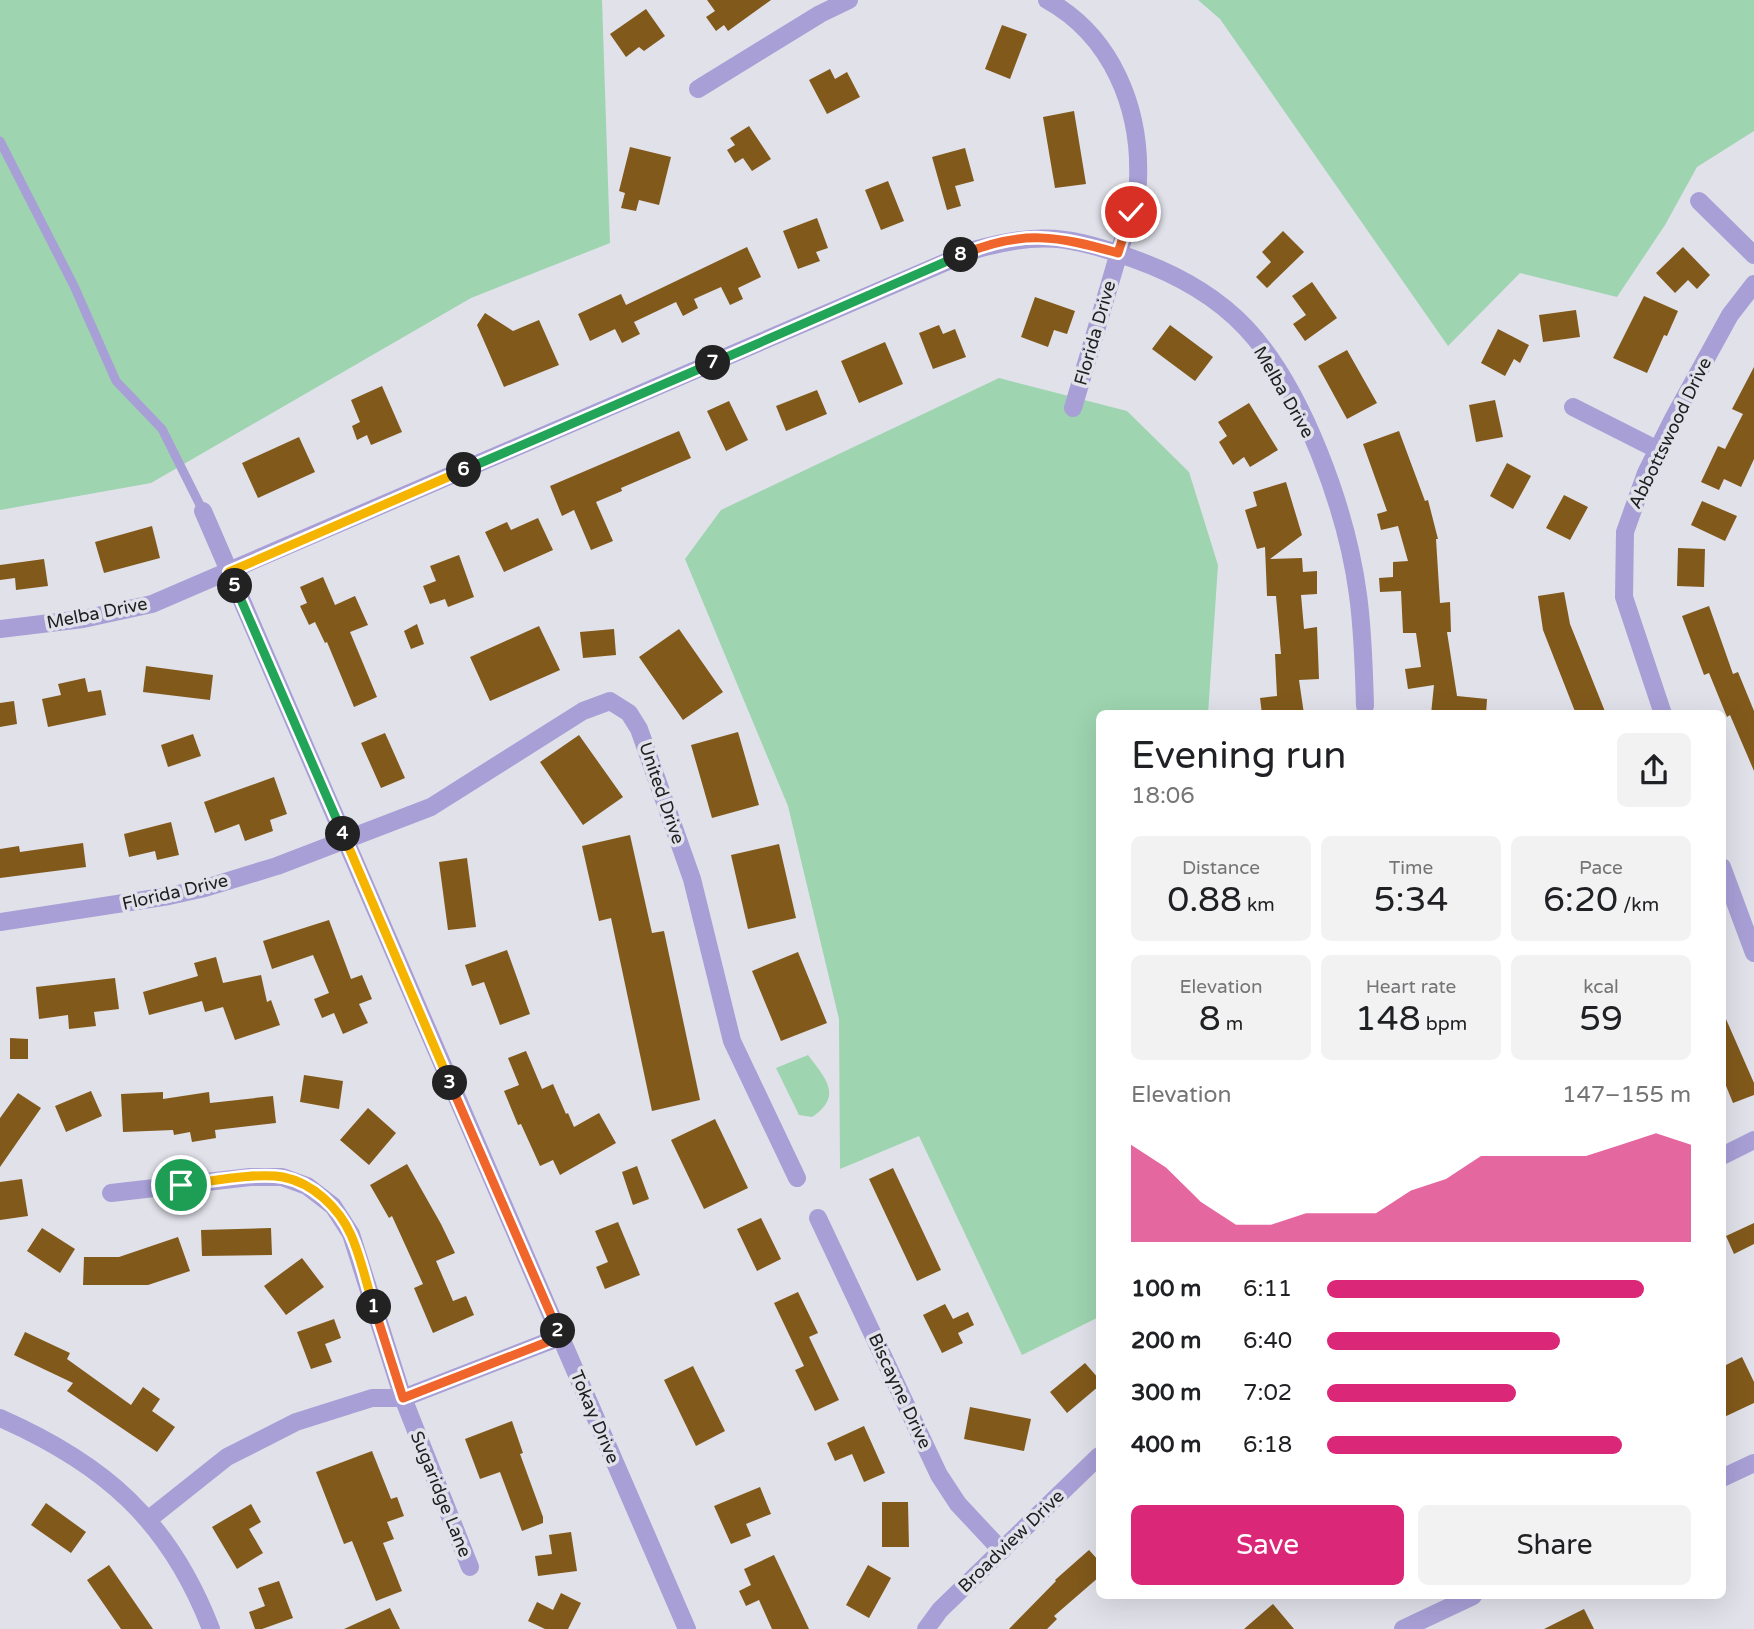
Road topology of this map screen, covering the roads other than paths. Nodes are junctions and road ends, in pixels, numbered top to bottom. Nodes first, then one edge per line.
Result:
1 (849, 0) edge
2 (1047, 0) edge
3 (698, 89) dead end
4 (0, 141) edge
5 (1699, 201) dead end
6 (1118, 253) junction
7 (1754, 255) edge
8 (1754, 285) edge
9 (1573, 407) dead end
10 (1073, 408) dead end
11 (1658, 450) junction
12 (203, 511) joint
13 (229, 572) junction
14 (0, 629) edge
15 (1365, 706) dead end
16 (1662, 710) edge
17 (345, 840) junction
18 (1726, 878) edge
19 (0, 922) edge
20 (1754, 953) edge
21 (1754, 1140) edge
22 (1726, 1154) edge
23 (797, 1178) dead end
24 (111, 1192) dead end
25 (818, 1218) dead end
26 (560, 1337) junction
27 (403, 1398) junction
28 (0, 1418) edge
29 (1096, 1460) edge
30 (1754, 1463) edge
31 (1726, 1476) edge
32 (149, 1518) junction
33 (1002, 1551) junction
34 (470, 1567) dead end
35 (1467, 1599) edge
36 (211, 1629) edge
37 (687, 1629) edge
38 (926, 1629) edge
39 (1403, 1629) edge

1 - 3 street
2 - 6 street, Florida Drive
4 - 12 lane
5 - 7 street
6 - 10 street, Florida Drive
6 - 13 street, Melba Drive
6 - 15 street, Melba Drive
8 - 11 street, Abbottswood Drive
9 - 11 street
11 - 16 street, Abbottswood Drive
12 - 13 street, Tokay Drive
13 - 14 street, Melba Drive
13 - 17 street, Tokay Drive
17 - 19 street, Florida Drive
17 - 23 street, United Drive
17 - 26 street, Tokay Drive
18 - 20 street
21 - 22 street
24 - 27 street, Sugaridge Lane
25 - 33 street, Biscayne Drive
26 - 27 street
26 - 37 street, Tokay Drive
27 - 32 street
27 - 34 street, Sugaridge Lane
28 - 32 street
29 - 33 street, Broadview Drive
30 - 31 street
32 - 36 street
33 - 38 street, Broadview Drive
35 - 39 street

